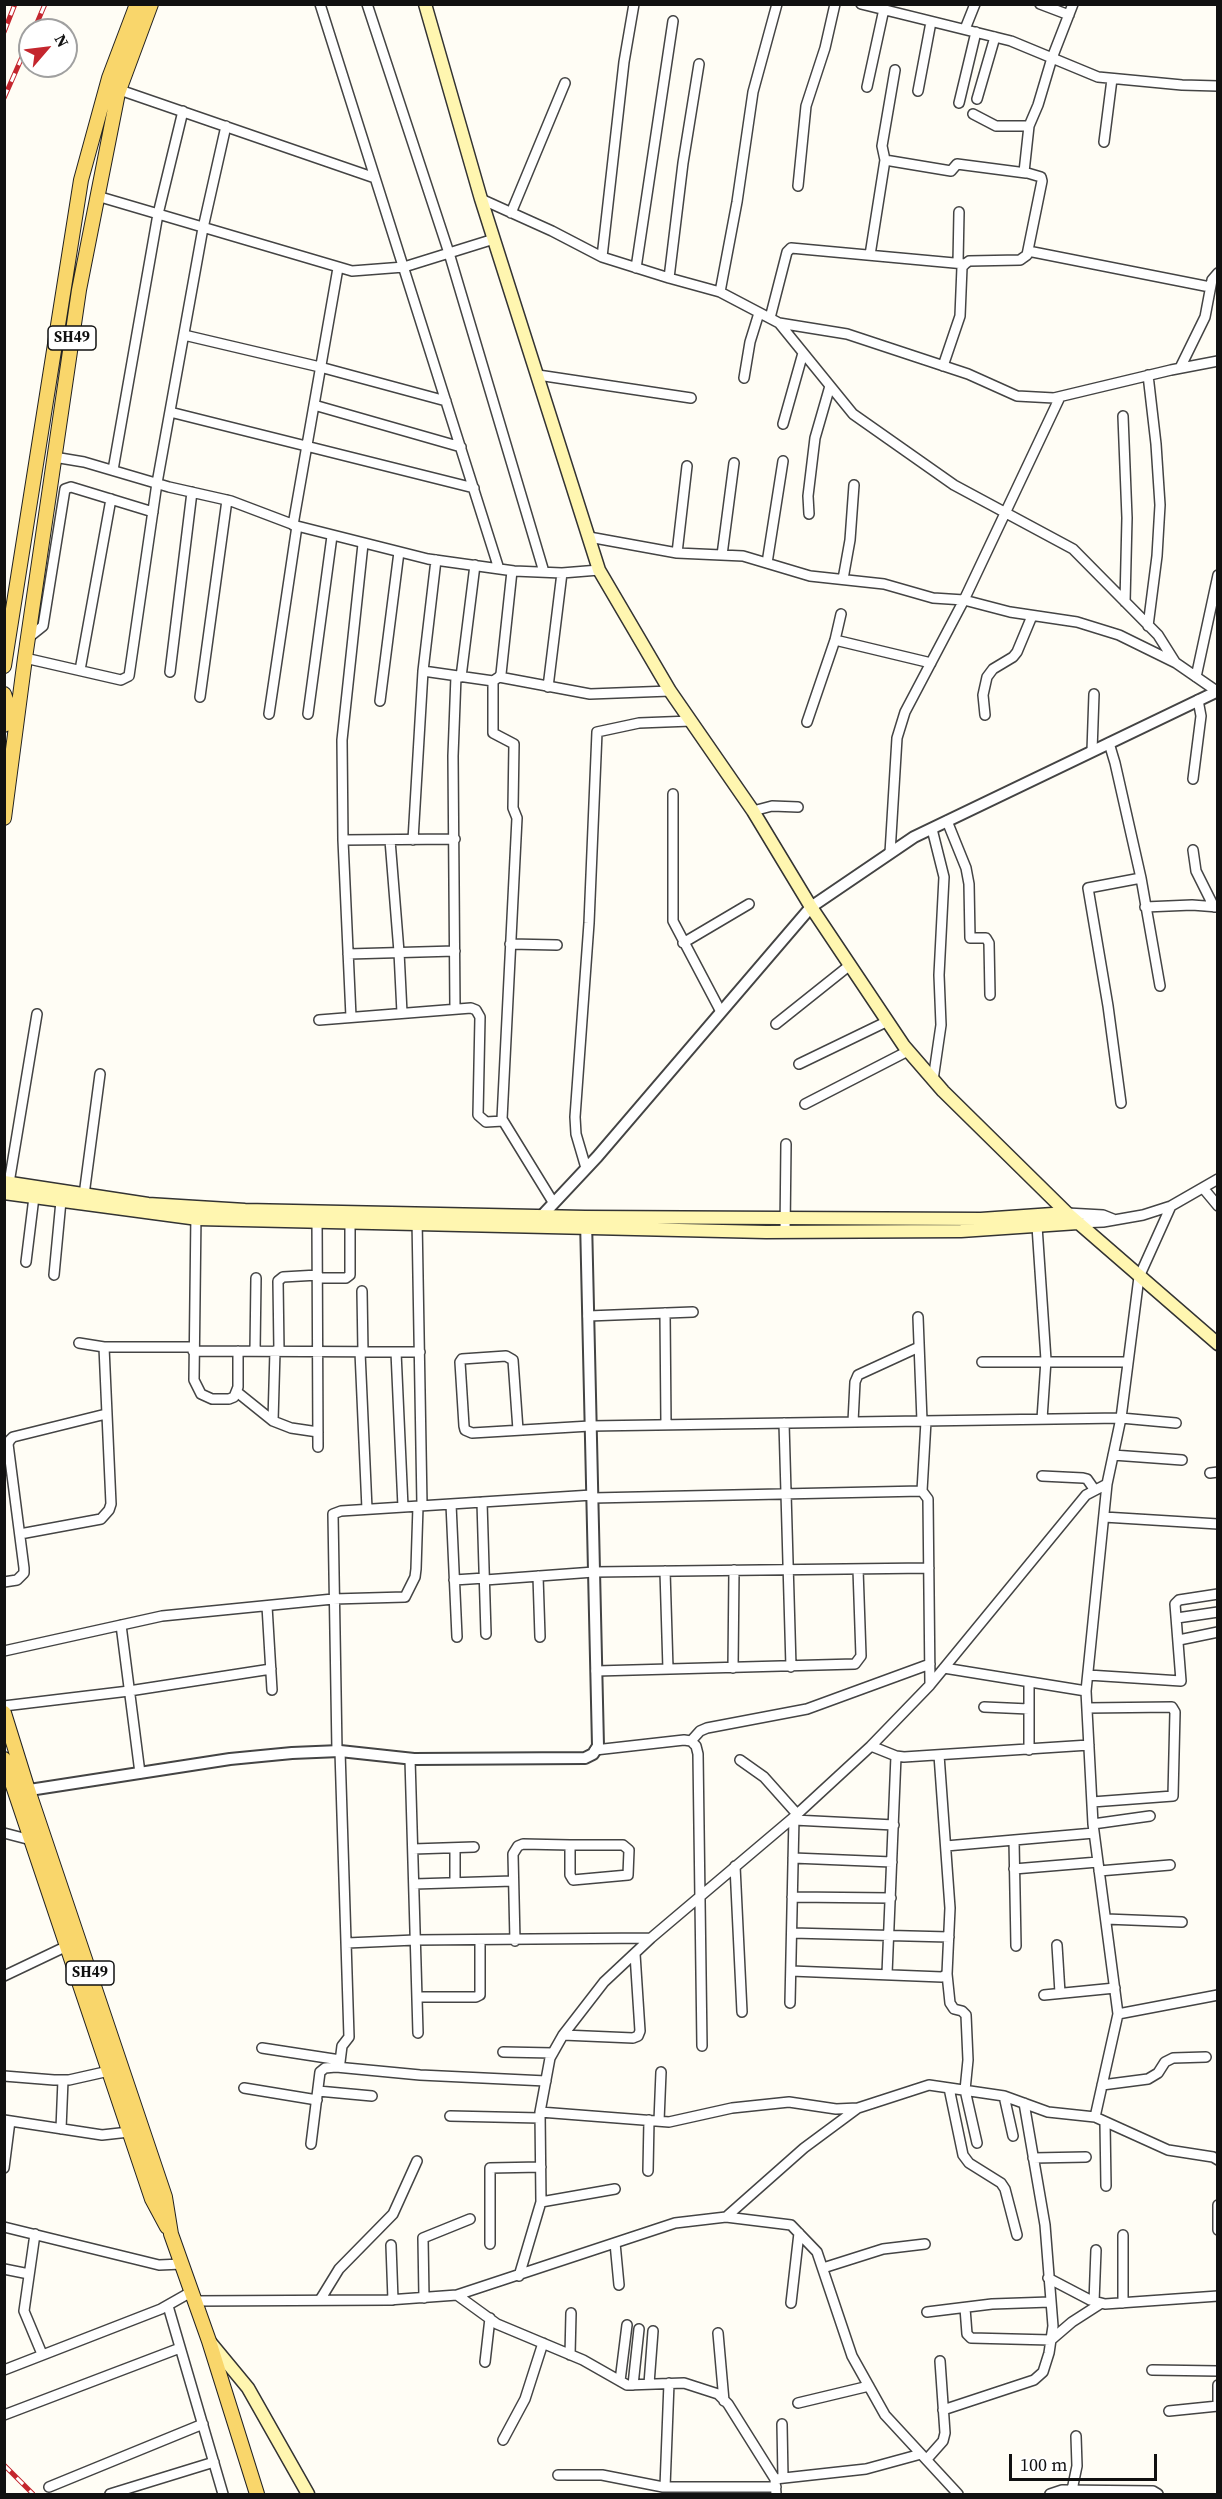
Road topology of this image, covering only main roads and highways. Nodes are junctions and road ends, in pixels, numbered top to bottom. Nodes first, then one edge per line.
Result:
1 (425, 4) edge
2 (143, 7) edge
3 (113, 87) junction
4 (4, 666) edge
5 (21, 690) junction
6 (6, 699) edge
7 (4, 725) edge
8 (4, 818) edge
9 (6, 1186) edge
10 (106, 1203) junction
11 (1067, 1213) junction
12 (317, 1216) junction
13 (417, 1219) junction
14 (586, 1222) junction
15 (1078, 1222) junction
16 (1218, 1344) edge
17 (4, 1713) edge
18 (4, 1759) edge
19 (22, 1791) junction
20 (171, 2234) junction
21 (209, 2341) junction
22 (257, 2494) edge
23 (308, 2494) edge

1 - 11 main road
2 - 3 main road, SH49
3 - 4 main road, SH49
3 - 5 main road, SH49
5 - 6 main road
5 - 8 main road, SH49
6 - 7 main road
9 - 10 main road
9 - 10 main road
10 - 12 main road
11 - 14 main road
11 - 15 main road
12 - 13 main road
12 - 13 main road
13 - 14 main road
13 - 14 main road
14 - 15 main road
15 - 16 main road
17 - 19 main road, SH49
18 - 19 main road, SH49
19 - 20 main road, SH49
19 - 20 main road, SH49
20 - 21 main road, SH49
21 - 22 main road, SH49
21 - 23 main road

